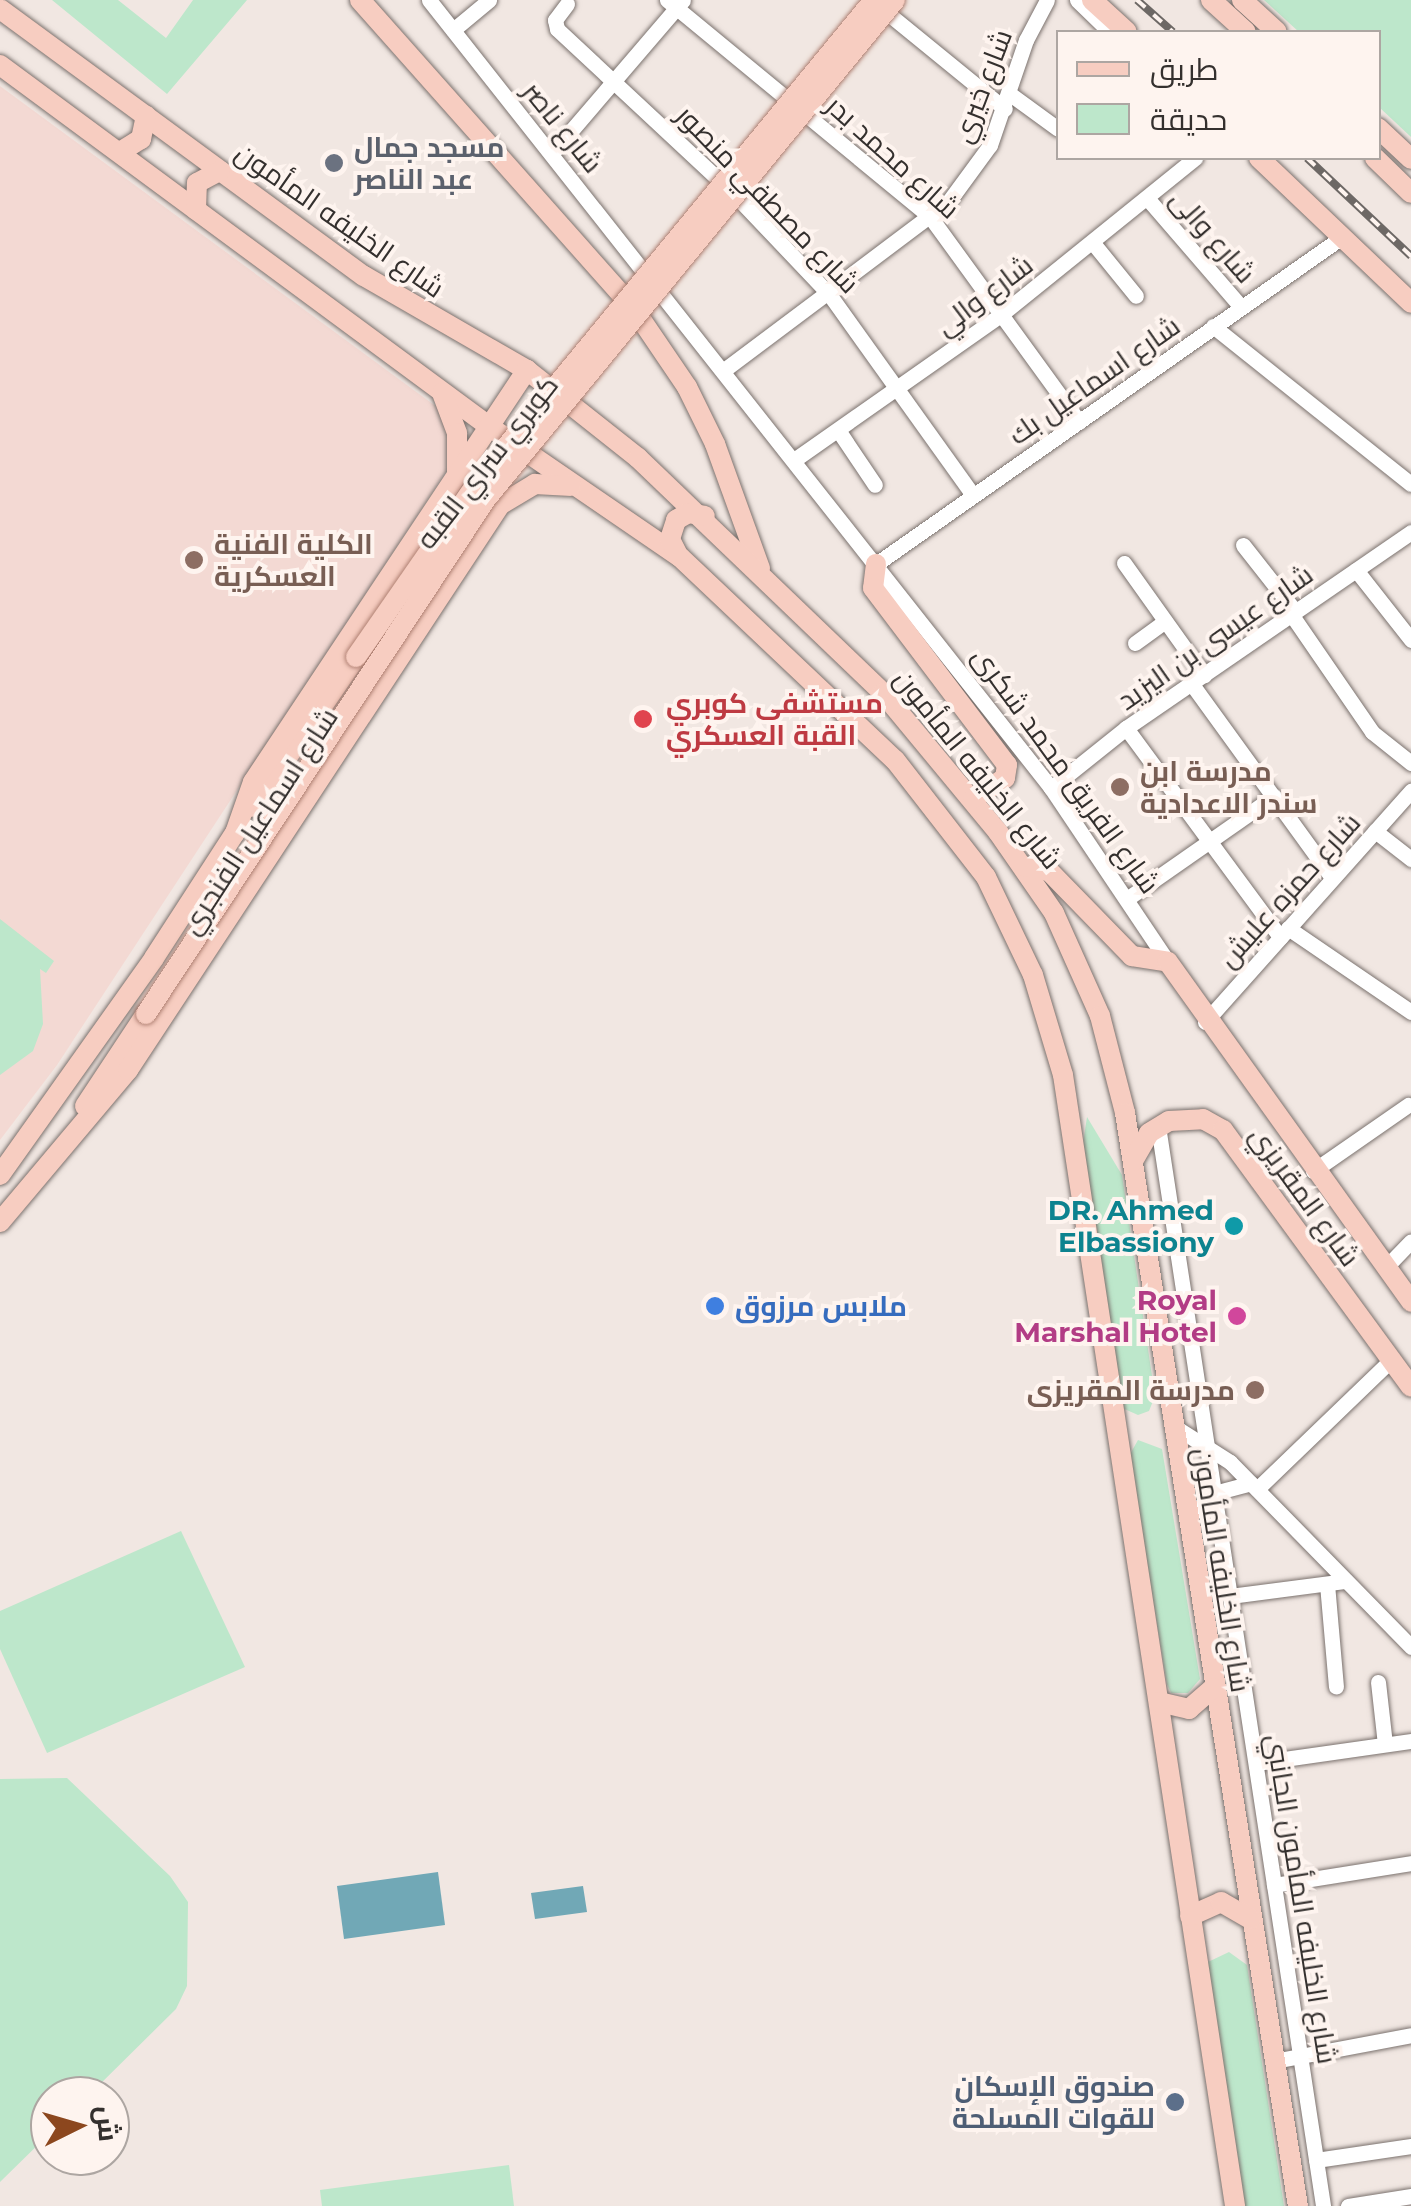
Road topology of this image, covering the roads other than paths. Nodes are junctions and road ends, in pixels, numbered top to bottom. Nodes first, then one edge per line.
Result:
1 (360, 0) edge
2 (430, 0) edge
3 (489, 0) edge
4 (1047, 0) edge
5 (1077, 0) edge
6 (1092, 0) edge
7 (1212, 0) edge
8 (1242, 0) edge
9 (676, 2) edge
10 (883, 2) edge
11 (567, 4) dead end
12 (0, 9) edge
13 (1260, 29) edge
14 (454, 30) junction
15 (1108, 30) edge
16 (1125, 30) edge
17 (0, 64) edge
18 (616, 79) junction
19 (1008, 102) junction
20 (804, 111) junction
21 (146, 116) junction
22 (1056, 128) edge
23 (1381, 131) edge
24 (120, 152) junction
25 (552, 152) junction
26 (1411, 159) edge
27 (1192, 160) edge
28 (1261, 160) edge
29 (1377, 160) edge
30 (220, 170) junction
31 (1411, 193) edge
32 (734, 194) junction
33 (1148, 198) junction
34 (196, 210) junction
35 (931, 218) junction
36 (1342, 237) junction
37 (1093, 243) junction
38 (658, 285) junction
39 (828, 294) junction
40 (1136, 296) dead end
41 (1411, 302) edge
42 (1241, 307) junction
43 (1003, 313) junction
44 (1213, 326) junction
45 (527, 370) junction
46 (724, 370) junction
47 (899, 390) junction
48 (441, 391) junction
49 (1079, 422) junction
50 (490, 426) junction
51 (838, 430) junction
52 (794, 460) junction
53 (457, 479) junction
54 (874, 484) dead end
55 (1411, 484) edge
56 (575, 487) junction
57 (974, 495) junction
58 (440, 506) junction
59 (705, 516) junction
60 (480, 532) junction
61 (1410, 533) edge
62 (1244, 545) dead end
63 (680, 557) junction
64 (1124, 562) dead end
65 (876, 564) junction
66 (761, 570) junction
67 (1356, 570) junction
68 (1293, 612) junction
69 (1165, 621) junction
70 (1411, 640) edge
71 (1135, 643) dead end
72 (1197, 679) junction
73 (1126, 728) junction
74 (303, 734) junction
75 (335, 757) junction
76 (1411, 764) edge
77 (1051, 788) junction
78 (1411, 791) edge
79 (1274, 796) junction
80 (973, 799) junction
81 (1375, 831) junction
82 (235, 833) junction
83 (1209, 841) junction
84 (1411, 859) edge
85 (1023, 866) junction
86 (1332, 878) junction
87 (1128, 898) junction
88 (1284, 932) junction
89 (1168, 962) junction
90 (1411, 1012) edge
91 (1205, 1022) junction
92 (1408, 1106) dead end
93 (1158, 1126) junction
94 (68, 1139) junction
95 (1132, 1162) junction
96 (1313, 1170) junction
97 (0, 1175) edge
98 (0, 1222) edge
99 (1411, 1241) edge
100 (1384, 1268) junction
101 (1411, 1302) edge
102 (1390, 1360) junction
103 (1411, 1387) edge
104 (1172, 1425) junction
105 (1207, 1444) junction
106 (1254, 1486) junction
107 (1214, 1493) junction
108 (1187, 1519) junction
109 (1346, 1581) junction
110 (1327, 1584) junction
111 (1230, 1596) junction
112 (1411, 1647) edge
113 (1378, 1682) dead end
114 (1336, 1687) dead end
115 (1213, 1688) junction
116 (1158, 1702) junction
117 (1411, 1740) edge
118 (1385, 1744) junction
119 (1256, 1763) junction
120 (1411, 1864) edge
121 (1274, 1885) junction
122 (1190, 1916) junction
123 (1250, 1919) junction
124 (1411, 2035) edge
125 (1300, 2056) junction
126 (1274, 2061) junction
127 (1411, 2146) edge
128 (1316, 2160) junction
129 (1411, 2196) edge
130 (1235, 2206) edge
131 (1298, 2206) edge
132 (1323, 2206) edge
133 (1348, 2206) edge

1 - 66 main road
2 - 14 street, شارع ناصر
3 - 14 street
4 - 19 street, شارع خيري
5 - 15 street
6 - 16 main road
7 - 13 main road
8 - 13 main road
9 - 18 street
9 - 20 street, شارع محمد بدر
10 - 19 street
10 - 20 street
10 - 74 main road, كوبري سراي القبه, bridge
10 - 94 main road, كوبري سراي القبه, bridge
11 - 18 street, شارع مصطفي منصور
12 - 21 main road, شارع الخليفه المأمون
14 - 25 street, شارع ناصر
17 - 24 main road, شارع الخليفه المأمون
18 - 25 street
18 - 32 street, شارع مصطفي منصور
19 - 22 street
19 - 35 street, شارع خيري
20 - 32 street
20 - 35 street, شارع محمد بدر
21 - 24 main road
21 - 30 main road, شارع الخليفه المأمون
23 - 26 main road
24 - 34 main road, شارع الخليفه المأمون
25 - 38 street, شارع ناصر
27 - 33 street, شارع والي
28 - 36 main road
29 - 31 main road
30 - 34 main road
30 - 45 main road, شارع الخليفه المأمون
32 - 38 street
32 - 39 street, شارع مصطفي منصور
33 - 37 street, شارع والي
33 - 42 street, شارع والى
34 - 48 main road, شارع الخليفه المأمون
35 - 39 street, شارع خيري
35 - 43 street, شارع محمد بدر
36 - 41 main road
36 - 42 street, شارع اسماعيل بك
37 - 40 street
37 - 43 street, شارع والي
38 - 46 street, شارع الفريق محمد شكرى
39 - 46 street, شارع خيري
39 - 47 street, شارع مصطفي منصور
42 - 44 street, شارع اسماعيل بك
43 - 47 street, شارع والي
43 - 49 street, شارع محمد بدر
44 - 49 street, شارع اسماعيل بك
44 - 55 street
45 - 50 main road, شارع اسماعيل الفنجري
45 - 59 main road, شارع الخليفه المأمون
46 - 52 street, شارع الفريق محمد شكرى
47 - 51 street, شارع والي
47 - 57 street, شارع مصطفي منصور
48 - 50 main road, شارع الخليفه المأمون
48 - 53 main road
49 - 57 street, شارع اسماعيل بك
50 - 53 main road, شارع اسماعيل الفنجري
50 - 56 main road, شارع الخليفه المأمون
51 - 52 street, شارع والي
51 - 54 street
52 - 65 street, شارع الفريق محمد شكرى
53 - 58 main road, شارع اسماعيل الفنجري
56 - 60 main road, شارع اسماعيل الفنجري
56 - 63 main road, شارع الخليفه المأمون
57 - 65 street, شارع اسماعيل بك
58 - 60 main road
58 - 82 main road, شارع اسماعيل الفنجري
59 - 63 main road
59 - 66 main road, شارع الخليفه المأمون
60 - 75 main road, شارع اسماعيل الفنجري
61 - 67 street, شارع عيسى بن اليزيد
62 - 68 street
63 - 116 main road, شارع الخليفه المأمون
64 - 69 street
65 - 77 street, شارع الفريق محمد شكرى
65 - 80 main road
66 - 80 main road, شارع الخليفه المأمون
67 - 68 street, شارع عيسى بن اليزيد
67 - 70 street
68 - 72 street, شارع عيسى بن اليزيد
68 - 76 street
69 - 71 street
69 - 72 street
72 - 73 street, شارع عيسى بن اليزيد
72 - 79 street
73 - 77 street, شارع عيسى بن اليزيد
73 - 83 street
74 - 75 main road
74 - 82 main road, كوبري سراي القبه
75 - 94 main road, شارع اسماعيل الفنجري
77 - 87 street, شارع الفريق محمد شكرى
78 - 81 street, شارع حمزه عليش
79 - 83 street
79 - 86 street
80 - 85 main road, شارع الخليفه المأمون
81 - 84 street
81 - 86 street, شارع حمزه عليش
82 - 97 main road, شارع اسماعيل الفنجري
83 - 87 street
83 - 88 street
85 - 89 main road
85 - 95 main road, شارع الخليفه المأمون
86 - 88 street, شارع حمزه عليش
87 - 89 street, شارع الفريق محمد شكرى
88 - 90 street
88 - 91 street, شارع حمزه عليش
89 - 91 main road, شارع الفريق محمد شكرى
91 - 96 main road, شارع الفريق محمد شكرى
92 - 96 street
93 - 95 main road
93 - 102 main road, شارع المقريزي
93 - 105 street, شارع الخليفه المأمون الجانبي
94 - 98 main road, شارع اسماعيل الفنجري
95 - 104 main road, شارع الخليفه المأمون
96 - 100 main road, شارع الفريق محمد شكرى
99 - 100 street
100 - 101 main road, شارع الفريق محمد شكرى
102 - 103 main road, شارع المقريزي
102 - 106 street
104 - 105 street
104 - 108 main road, شارع الخليفه المأمون
105 - 106 street
105 - 107 street, شارع الخليفه المأمون الجانبي
106 - 107 street
106 - 109 street
107 - 108 street
107 - 111 street, شارع الخليفه المأمون الجانبي
108 - 115 main road, شارع الخليفه المأمون
109 - 110 street
109 - 112 street
110 - 111 street
110 - 114 street
111 - 119 street, شارع الخليفه المأمون الجانبي
113 - 118 street
115 - 116 main road
115 - 123 main road, شارع الخليفه المأمون
116 - 122 main road, شارع الخليفه المأمون
117 - 118 street
118 - 119 street
119 - 121 street, شارع الخليفه المأمون الجانبي
120 - 121 street
121 - 125 street, شارع الخليفه المأمون الجانبي
122 - 123 main road
122 - 130 main road, شارع الخليفه المأمون
123 - 126 main road, شارع الخليفه المأمون
124 - 125 street
125 - 126 street
125 - 128 street, شارع الخليفه المأمون الجانبي
126 - 131 main road, شارع الخليفه المأمون
127 - 128 street
128 - 132 street, شارع الخليفه المأمون الجانبي
129 - 133 street

